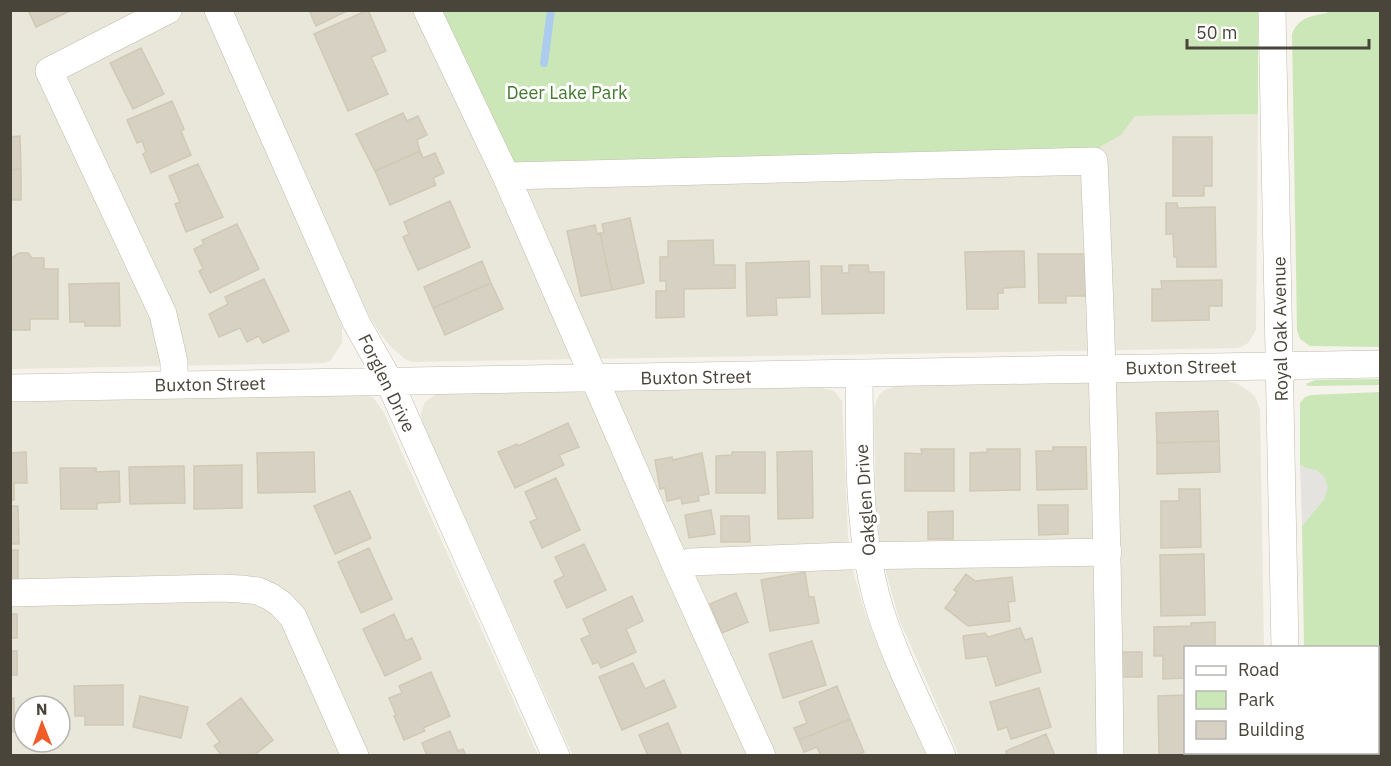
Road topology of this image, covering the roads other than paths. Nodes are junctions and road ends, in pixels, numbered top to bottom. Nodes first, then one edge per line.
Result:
1 (168, 10) edge
2 (218, 10) edge
3 (427, 10) edge
4 (1272, 10) edge
5 (506, 176) junction
6 (1380, 364) edge
7 (1281, 365) junction
8 (1104, 369) junction
9 (859, 374) junction
10 (594, 379) junction
11 (389, 381) junction
12 (174, 384) junction
13 (10, 388) edge
14 (1108, 552) junction
15 (868, 556) junction
16 (677, 568) junction
17 (10, 593) edge
18 (1285, 646) edge
19 (355, 756) edge
20 (556, 756) edge
21 (762, 756) edge
22 (942, 756) edge
23 (1110, 756) edge

1 - 12 street
2 - 11 street, Forglen Drive
3 - 5 street
4 - 7 street, Royal Oak Avenue
5 - 8 street
5 - 10 street
6 - 7 street, Buxton Street
7 - 8 street, Buxton Street
7 - 18 street, Royal Oak Avenue
8 - 9 street, Buxton Street
8 - 14 street
9 - 10 street, Buxton Street
9 - 15 street, Oakglen Drive
10 - 11 street, Buxton Street
10 - 16 street
11 - 12 street, Buxton Street
11 - 20 street, Forglen Drive
12 - 13 street, Buxton Street
14 - 15 street
14 - 23 street
15 - 16 street
15 - 22 street, Oakglen Drive
16 - 21 street
17 - 19 street

